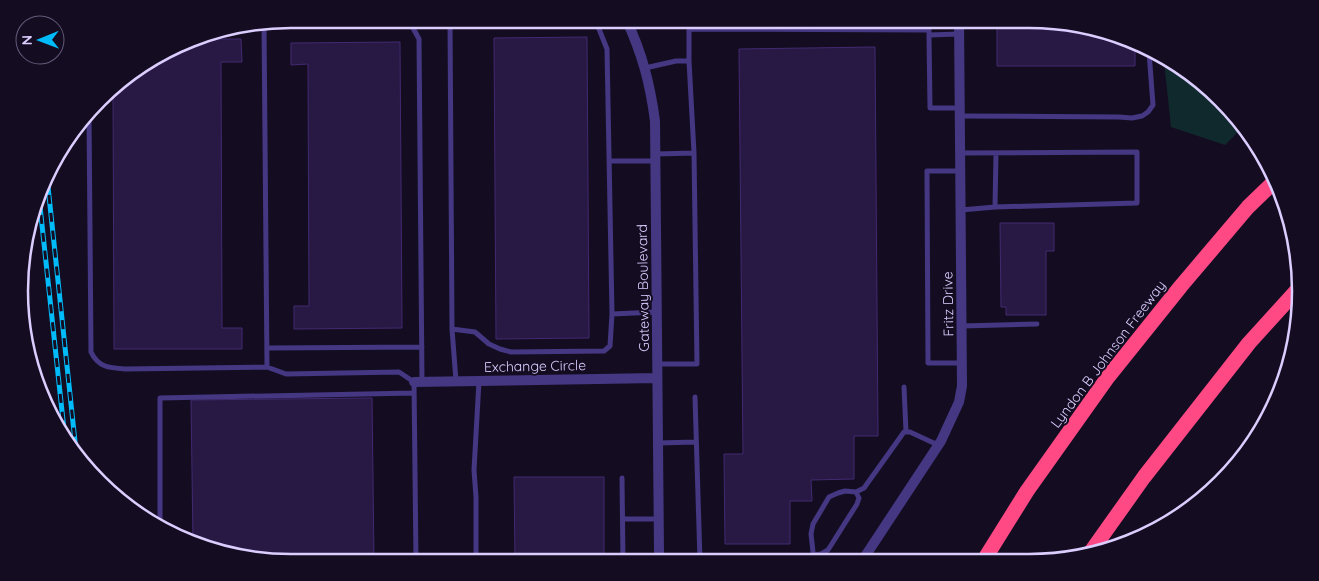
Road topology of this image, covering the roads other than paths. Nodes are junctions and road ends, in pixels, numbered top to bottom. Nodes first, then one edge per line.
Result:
1 (413, 28) edge
2 (450, 28) edge
3 (599, 28) edge
4 (630, 28) edge
5 (959, 28) edge
6 (261, 29) edge
7 (959, 34) junction
8 (929, 35) junction
9 (1149, 57) edge
10 (689, 61) junction
11 (645, 68) junction
12 (960, 112) junction
13 (89, 122) edge
14 (996, 152) junction
15 (694, 153) junction
16 (960, 153) junction
17 (655, 157) junction
18 (609, 161) junction
19 (960, 171) junction
20 (1269, 186) edge
21 (996, 207) junction
22 (961, 210) junction
23 (1292, 296) edge
24 (656, 312) junction
25 (612, 314) junction
26 (1037, 324) dead end
27 (962, 326) junction
28 (452, 329) junction
29 (422, 347) junction
30 (267, 348) junction
31 (962, 363) junction
32 (657, 364) junction
33 (267, 367) junction
34 (657, 378) junction
35 (479, 381) junction
36 (418, 382) junction
37 (456, 382) junction
38 (904, 387) dead end
39 (414, 393) junction
40 (695, 397) dead end
41 (906, 432) junction
42 (696, 442) junction
43 (658, 443) junction
44 (938, 445) junction
45 (622, 478) dead end
46 (1027, 491) junction
47 (856, 492) junction
48 (160, 519) edge
49 (623, 519) junction
50 (659, 519) junction
51 (1095, 545) edge
52 (416, 554) edge
53 (476, 554) edge
54 (623, 554) edge
55 (660, 554) edge
56 (700, 554) edge
57 (813, 554) edge
58 (821, 554) edge
59 (866, 554) edge
60 (981, 554) edge
61 (988, 554) edge

1 - 29 lane
2 - 28 lane
3 - 18 lane
4 - 11 street, Gateway Boulevard
5 - 7 street, Fritz Drive
6 - 30 lane
7 - 8 lane
7 - 12 street, Fritz Drive
8 - 10 lane
8 - 12 lane
9 - 12 lane
10 - 11 lane
10 - 15 lane
11 - 17 street, Gateway Boulevard
12 - 16 street, Fritz Drive
13 - 33 lane
14 - 16 lane
14 - 21 lane
14 - 21 lane
15 - 17 lane
15 - 32 lane
16 - 19 street, Fritz Drive
17 - 18 lane
17 - 24 street, Gateway Boulevard
18 - 25 lane
19 - 22 street, Fritz Drive
19 - 31 lane
20 - 46 highway, Lyndon B Johnson Freeway
21 - 22 lane
22 - 27 street, Fritz Drive
23 - 51 highway
24 - 25 lane
24 - 32 street, Gateway Boulevard
25 - 28 lane
26 - 27 lane
27 - 31 street, Fritz Drive
28 - 37 lane
29 - 30 lane
29 - 36 lane
30 - 33 lane
31 - 44 street, Fritz Drive
32 - 34 street, Gateway Boulevard
33 - 36 lane
34 - 35 street, Exchange Circle
34 - 43 street, Gateway Boulevard
35 - 37 street, Exchange Circle
35 - 53 lane
36 - 37 street, Exchange Circle
36 - 39 lane
38 - 41 lane
39 - 48 lane
39 - 52 lane
40 - 42 lane
41 - 44 lane
41 - 47 lane
42 - 43 lane
42 - 56 lane
43 - 50 street, Gateway Boulevard
44 - 59 street, Fritz Drive
45 - 49 lane
46 - 60 highway
46 - 61 highway, Lyndon B Johnson Freeway
47 - 57 lane
47 - 58 lane
49 - 50 lane
49 - 54 lane
50 - 55 street, Gateway Boulevard

